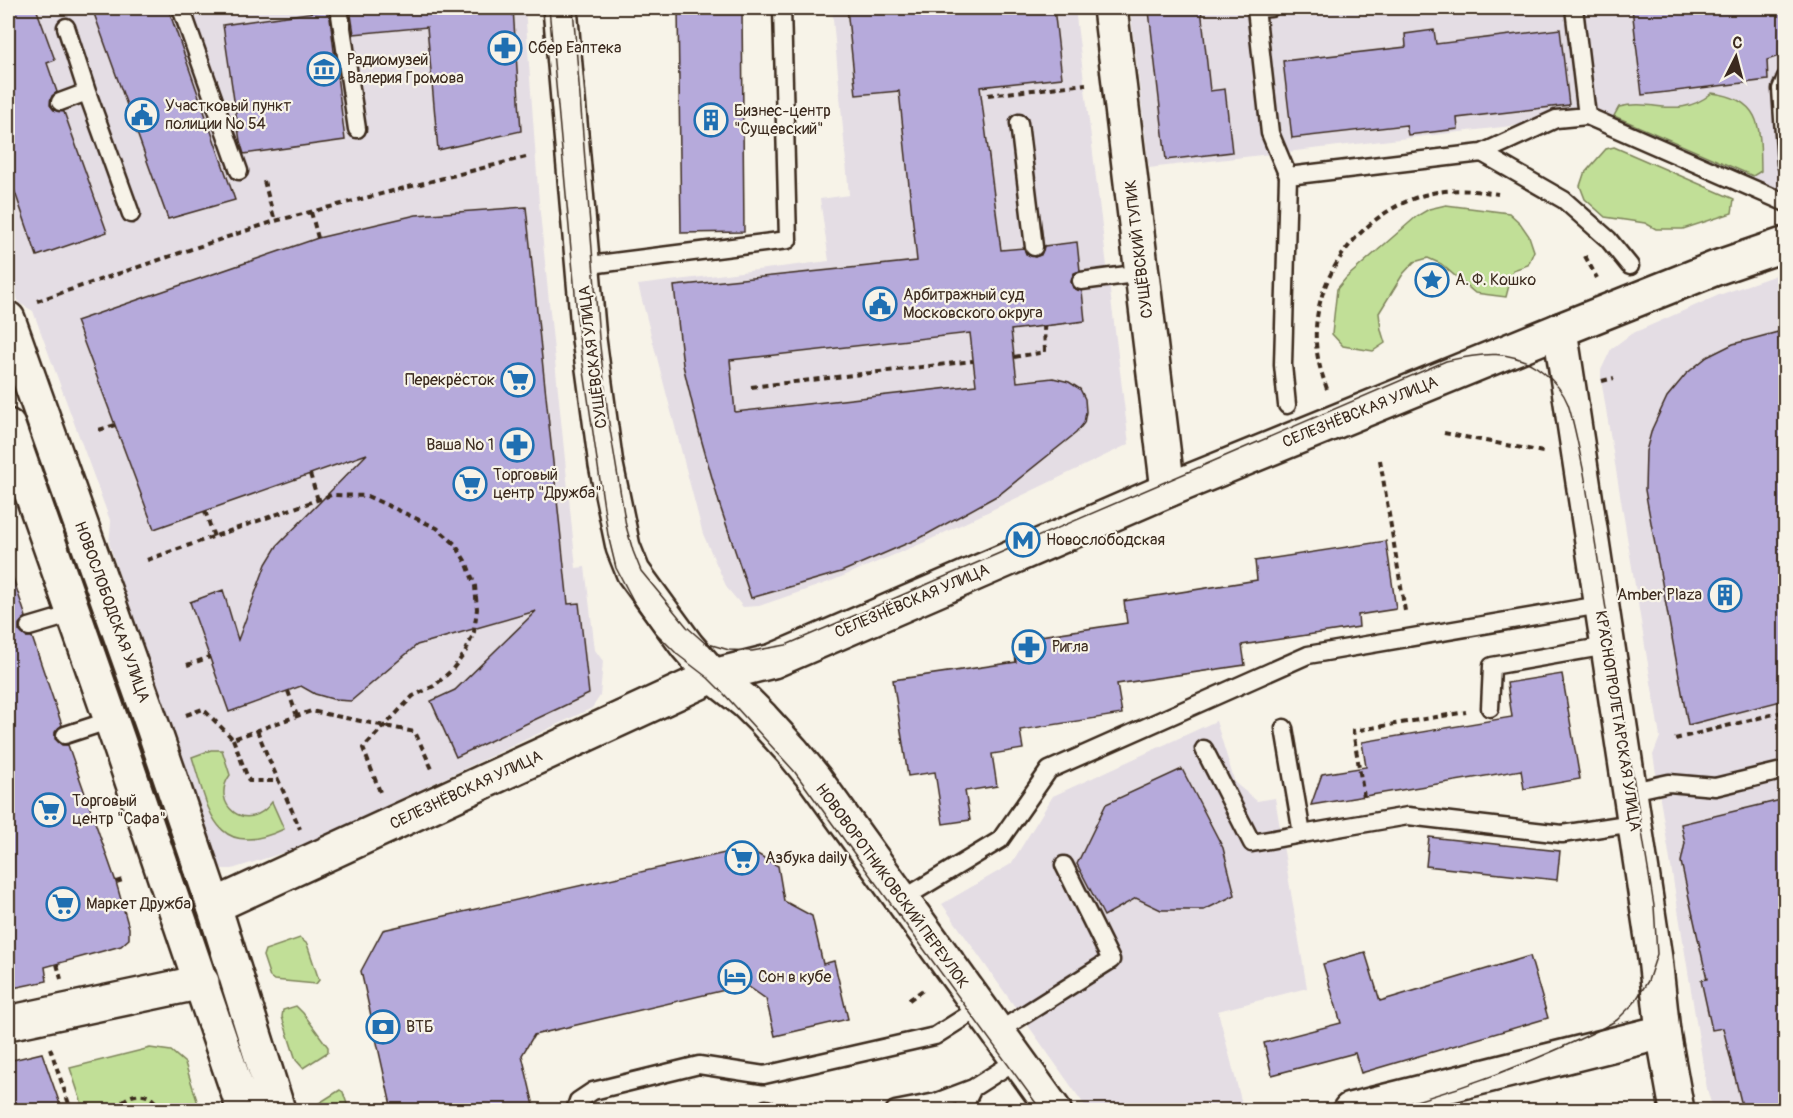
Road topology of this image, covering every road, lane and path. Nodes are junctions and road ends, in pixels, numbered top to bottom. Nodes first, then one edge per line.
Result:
1 (181, 8) edge
2 (339, 8) edge
3 (560, 8) edge
4 (782, 8) edge
5 (1110, 8) edge
6 (1270, 8) edge
7 (1574, 8) edge
8 (66, 27) dead end
9 (1785, 77) edge
10 (1090, 83) dead end
11 (87, 92) junction
12 (988, 95) dead end
13 (60, 102) dead end
14 (1587, 116) junction
15 (1019, 123) dead end
16 (357, 129) dead end
17 (1482, 153) junction
18 (530, 156) dead end
19 (1785, 164) edge
20 (239, 171) joint
21 (1288, 176) junction
22 (1505, 196) dead end
23 (1785, 203) edge
24 (311, 212) junction
25 (131, 214) dead end
26 (275, 221) junction
27 (318, 238) dead end
28 (1785, 244) edge
29 (1034, 247) dead end
30 (1582, 253) dead end
31 (582, 266) junction
32 (1630, 266) dead end
33 (1142, 273) junction
34 (1597, 279) dead end
35 (1081, 281) dead end
36 (37, 301) dead end
37 (8, 319) edge
38 (1044, 326) dead end
39 (1560, 330) junction
40 (1014, 357) dead end
41 (973, 361) dead end
42 (1614, 378) dead end
43 (1601, 381) dead end
44 (751, 387) dead end
45 (1327, 389) dead end
46 (1287, 405) dead end
47 (115, 424) dead end
48 (8, 426) edge
49 (99, 430) dead end
50 (1444, 434) dead end
51 (1548, 453) dead end
52 (1380, 460) dead end
53 (14, 466) edge
54 (310, 474) dead end
55 (1168, 490) junction
56 (318, 500) junction
57 (205, 511) dead end
58 (214, 537) junction
59 (147, 560) dead end
60 (1600, 605) junction
61 (1405, 612) dead end
62 (73, 614) junction
63 (29, 627) dead end
64 (1607, 646) junction
65 (210, 657) dead end
66 (186, 665) dead end
67 (713, 676) junction
68 (288, 691) dead end
69 (1490, 708) joint
70 (203, 709) dead end
71 (1785, 711) edge
72 (297, 716) junction
73 (111, 720) junction
74 (384, 726) junction
75 (1284, 728) dead end
76 (257, 730) junction
77 (65, 735) dead end
78 (233, 739) junction
79 (1676, 739) dead end
80 (1203, 749) dead end
81 (1785, 770) edge
82 (435, 775) dead end
83 (277, 781) junction
84 (383, 801) dead end
85 (1631, 807) junction
86 (1368, 823) junction
87 (1302, 834) junction
88 (304, 837) dead end
89 (1064, 865) dead end
90 (126, 879) dead end
91 (116, 882) dead end
92 (902, 900) junction
93 (213, 906) junction
94 (57, 964) dead end
95 (62, 982) dead end
96 (202, 982) junction
97 (923, 990) dead end
98 (909, 1000) dead end
99 (988, 1020) junction
100 (8, 1023) edge
101 (1663, 1032) junction
102 (49, 1044) dead end
103 (1017, 1060) junction
104 (974, 1088) junction
105 (71, 1110) edge
106 (116, 1110) edge
107 (159, 1110) edge
108 (244, 1110) edge
109 (279, 1110) edge
110 (575, 1110) edge
111 (895, 1110) edge
112 (962, 1110) edge
113 (1054, 1110) edge
114 (1354, 1110) edge
115 (1677, 1110) edge

1 - 20 lane
2 - 16 lane
3 - 31 street, СУЩЁВСКАЯ УЛИЦА
4 - 31 lane
5 - 33 street, СУЩЁВСКИЙ ТУПИК
6 - 21 lane
7 - 14 lane
8 - 11 lane
9 - 19 lane
10 - 12 path
11 - 13 lane
11 - 25 lane
14 - 17 lane
14 - 23 lane
15 - 29 lane
17 - 21 lane
17 - 32 lane
18 - 24 path
20 - 26 path
21 - 46 lane
22 - 45 path
24 - 26 path
24 - 27 path
26 - 36 path
28 - 39 street, СЕЛЕЗНЁВСКАЯ УЛИЦА
30 - 34 path
31 - 67 street, СУЩЁВСКАЯ УЛИЦА
33 - 35 lane
33 - 55 street, СУЩЁВСКИЙ ТУПИК
37 - 93 street, НОВОСЛОБОДСКАЯ УЛИЦА
38 - 40 path
39 - 55 street, СЕЛЕЗНЁВСКАЯ УЛИЦА
39 - 60 street, КРАСНОПРОЛЕТАРСКАЯ УЛИЦА
41 - 44 path
42 - 43 path
47 - 49 path
48 - 53 street
50 - 51 path
52 - 61 path
53 - 62 street
54 - 56 path
55 - 67 street, СЕЛЕЗНЁВСКАЯ УЛИЦА
56 - 58 path
56 - 74 path
57 - 58 path
58 - 59 path
60 - 64 street, КРАСНОПРОЛЕТАРСКАЯ УЛИЦА
60 - 92 lane
62 - 63 lane
62 - 73 street
64 - 69 lane
64 - 85 street, КРАСНОПРОЛЕТАРСКАЯ УЛИЦА
65 - 66 path
67 - 92 street, НОВОВОРОТНИКОВСКИЙ ПЕРЕУЛОК
67 - 93 street, СЕЛЕЗНЁВСКАЯ УЛИЦА
68 - 72 path
69 - 86 path
70 - 78 path
71 - 79 path
72 - 74 path
72 - 76 path
73 - 77 lane
73 - 96 street
74 - 82 path
74 - 84 path
75 - 87 lane
76 - 78 path
76 - 83 path
78 - 83 path
80 - 87 lane
81 - 85 lane
83 - 88 path
85 - 86 lane
85 - 101 street, КРАСНОПРОЛЕТАРСКАЯ УЛИЦА
86 - 87 lane
89 - 99 lane
90 - 91 path
92 - 99 street, НОВОВОРОТНИКОВСКИЙ ПЕРЕУЛОК
93 - 109 street, НОВОСЛОБОДСКАЯ УЛИЦА
94 - 95 path
96 - 100 street
96 - 108 street
97 - 98 path
99 - 103 street, НОВОВОРОТНИКОВСКИЙ ПЕРЕУЛОК
99 - 110 lane
101 - 114 street
101 - 115 street, КРАСНОПРОЛЕТАРСКАЯ УЛИЦА
102 - 105 path
103 - 104 lane
103 - 113 street, НОВОВОРОТНИКОВСКИЙ ПЕРЕУЛОК
104 - 111 lane
104 - 112 lane
106 - 107 path

